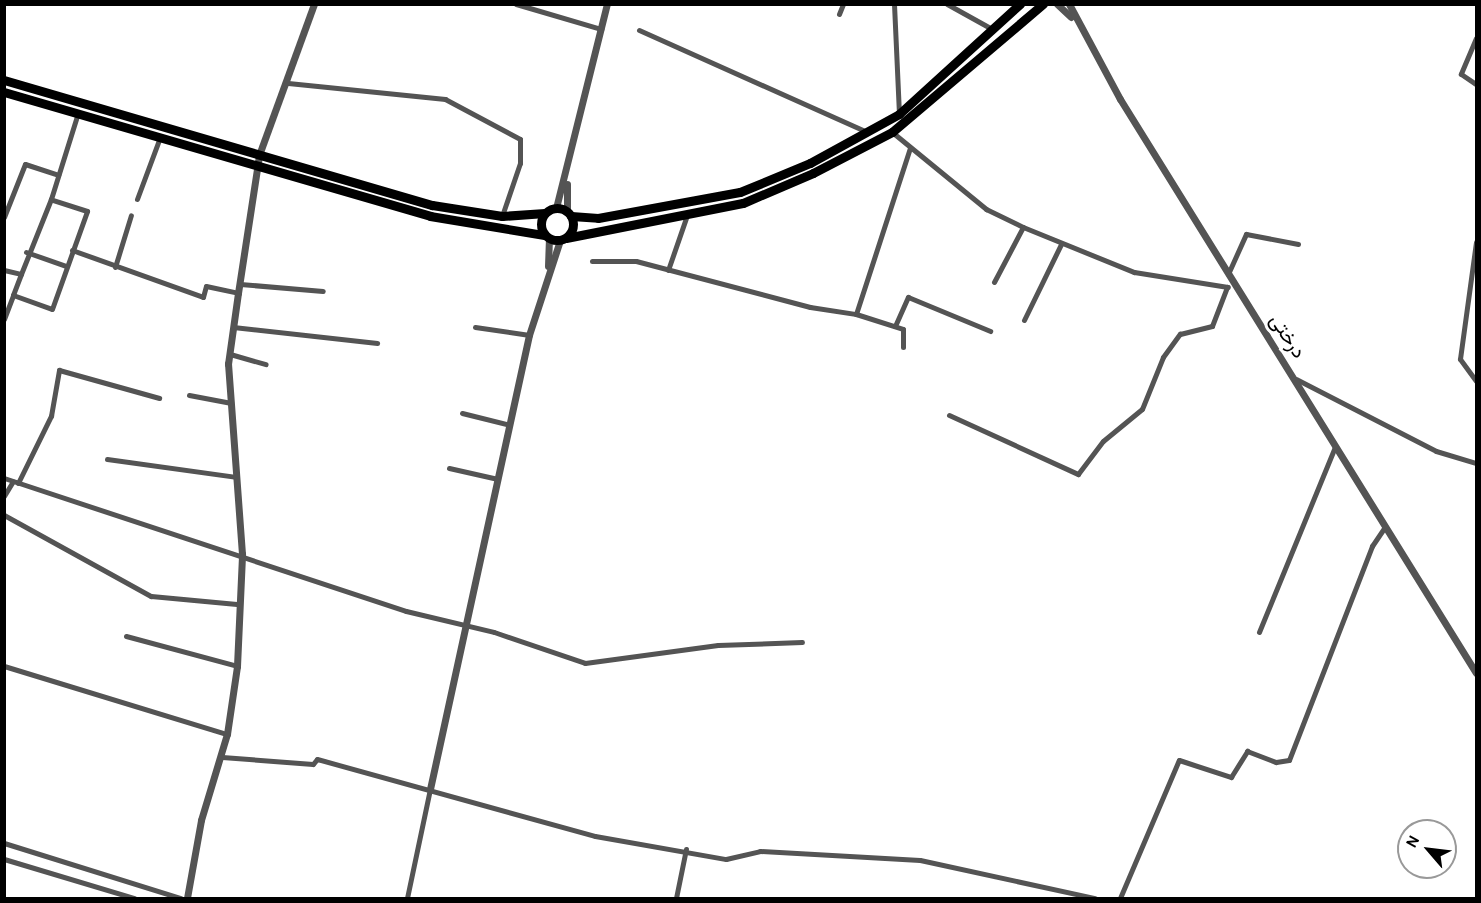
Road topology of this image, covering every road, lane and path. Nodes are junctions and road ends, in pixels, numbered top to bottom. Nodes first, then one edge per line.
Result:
1 (314, 4) edge
2 (516, 4) edge
3 (607, 4) edge
4 (843, 4) edge
5 (894, 4) edge
6 (946, 4) edge
7 (1020, 4) edge
8 (1043, 4) edge
9 (1057, 4) edge
10 (1069, 4) edge
11 (838, 14) dead end
12 (1071, 17) junction
13 (601, 29) junction
14 (639, 30) dead end
15 (995, 31) junction
16 (1476, 38) edge
17 (4, 80) edge
18 (288, 83) junction
19 (1476, 84) edge
20 (4, 92) edge
21 (78, 113) junction
22 (899, 114) junction
23 (867, 132) junction
24 (892, 132) junction
25 (160, 137) junction
26 (910, 148) junction
27 (259, 154) junction
28 (257, 165) junction
29 (58, 175) junction
30 (566, 182) junction
31 (51, 199) junction
32 (137, 199) dead end
33 (556, 208) junction
34 (545, 213) junction
35 (569, 214) junction
36 (131, 215) dead end
37 (687, 215) junction
38 (502, 216) junction
39 (4, 217) edge
40 (1023, 227) junction
41 (546, 237) junction
42 (563, 239) junction
43 (1476, 242) edge
44 (1061, 244) junction
45 (1298, 244) dead end
46 (72, 250) junction
47 (26, 252) junction
48 (592, 261) dead end
49 (66, 266) junction
50 (115, 267) junction
51 (548, 268) junction
52 (4, 270) edge
53 (668, 270) junction
54 (21, 274) junction
55 (1228, 274) junction
56 (994, 282) dead end
57 (240, 284) junction
58 (1235, 285) junction
59 (1227, 287) junction
60 (323, 291) dead end
61 (238, 293) junction
62 (13, 296) junction
63 (856, 314) junction
64 (4, 319) edge
65 (1024, 320) dead end
66 (895, 326) junction
67 (233, 327) junction
68 (475, 327) dead end
69 (990, 332) dead end
70 (529, 335) junction
71 (377, 343) dead end
72 (903, 347) dead end
73 (230, 354) junction
74 (266, 364) dead end
75 (1296, 379) junction
76 (1476, 381) edge
77 (189, 395) dead end
78 (159, 398) dead end
79 (231, 403) junction
80 (462, 413) dead end
81 (949, 415) dead end
82 (510, 425) junction
83 (1335, 447) junction
84 (107, 459) dead end
85 (1476, 464) edge
86 (449, 468) dead end
87 (236, 477) junction
88 (4, 478) edge
89 (498, 479) junction
90 (15, 482) junction
91 (4, 496) edge
92 (4, 515) edge
93 (1384, 528) junction
94 (242, 554) junction
95 (237, 604) junction
96 (466, 626) junction
97 (1259, 632) dead end
98 (126, 636) dead end
99 (802, 642) dead end
100 (4, 666) edge
101 (237, 666) junction
102 (1476, 674) edge
103 (227, 734) junction
104 (222, 757) junction
105 (430, 789) junction
106 (4, 843) edge
107 (686, 849) junction
108 (4, 859) edge
109 (134, 898) edge
110 (181, 898) edge
111 (187, 898) edge
112 (407, 898) edge
113 (676, 898) edge
114 (1095, 898) edge
115 (1120, 898) edge

1 - 18 street
2 - 13 street
3 - 13 street
4 - 11 street
5 - 22 street
6 - 15 street
7 - 15 highway
8 - 24 highway
9 - 12 street
10 - 12 street
12 - 55 street, درختی
13 - 30 street
14 - 23 street
15 - 22 highway
16 - 19 street
17 - 27 highway
18 - 27 street
18 - 38 street
20 - 21 highway
21 - 25 highway
21 - 29 street
22 - 23 highway
23 - 35 highway
24 - 26 street
24 - 37 highway
25 - 28 highway
25 - 32 street
26 - 40 street
26 - 63 street
27 - 28 street
27 - 38 highway
28 - 41 highway
28 - 57 street
29 - 31 street
29 - 39 street
30 - 33 street
30 - 35 street
31 - 46 street
31 - 47 street
33 - 34 highway
33 - 35 highway
34 - 38 highway
34 - 41 highway
35 - 42 highway
36 - 50 street
37 - 42 highway
37 - 53 street
40 - 44 street
40 - 56 street
41 - 42 highway
41 - 51 street
42 - 51 street
43 - 76 street
44 - 59 street
44 - 65 street
45 - 55 street
46 - 49 street
46 - 50 street
47 - 49 street
47 - 54 street
48 - 53 street
49 - 62 street
50 - 61 street
51 - 70 street
52 - 54 street
53 - 63 street
54 - 62 street
55 - 58 street, درختی
57 - 60 street
57 - 61 street
58 - 59 street
58 - 75 street, درختی
59 - 81 street
61 - 67 street
62 - 64 street
63 - 66 street
66 - 69 street
66 - 72 street
67 - 71 street
67 - 73 street
68 - 70 street
70 - 82 street
73 - 74 street
73 - 79 street
75 - 83 street, درختی
75 - 85 street
77 - 79 street
78 - 90 street
79 - 87 street
80 - 82 street
82 - 89 street
83 - 93 street, درختی
83 - 97 street
84 - 87 street
86 - 89 street
87 - 94 street
88 - 90 street
89 - 96 street
90 - 91 street
90 - 94 street
92 - 95 street
93 - 102 street, درختی
93 - 115 street
94 - 95 street
94 - 96 street
95 - 101 street
96 - 99 street
96 - 105 street
98 - 101 street
100 - 103 street
101 - 103 street
103 - 104 street
104 - 105 street
104 - 111 street
105 - 107 street
105 - 112 street
106 - 110 street
107 - 113 street
107 - 114 street
108 - 109 street

